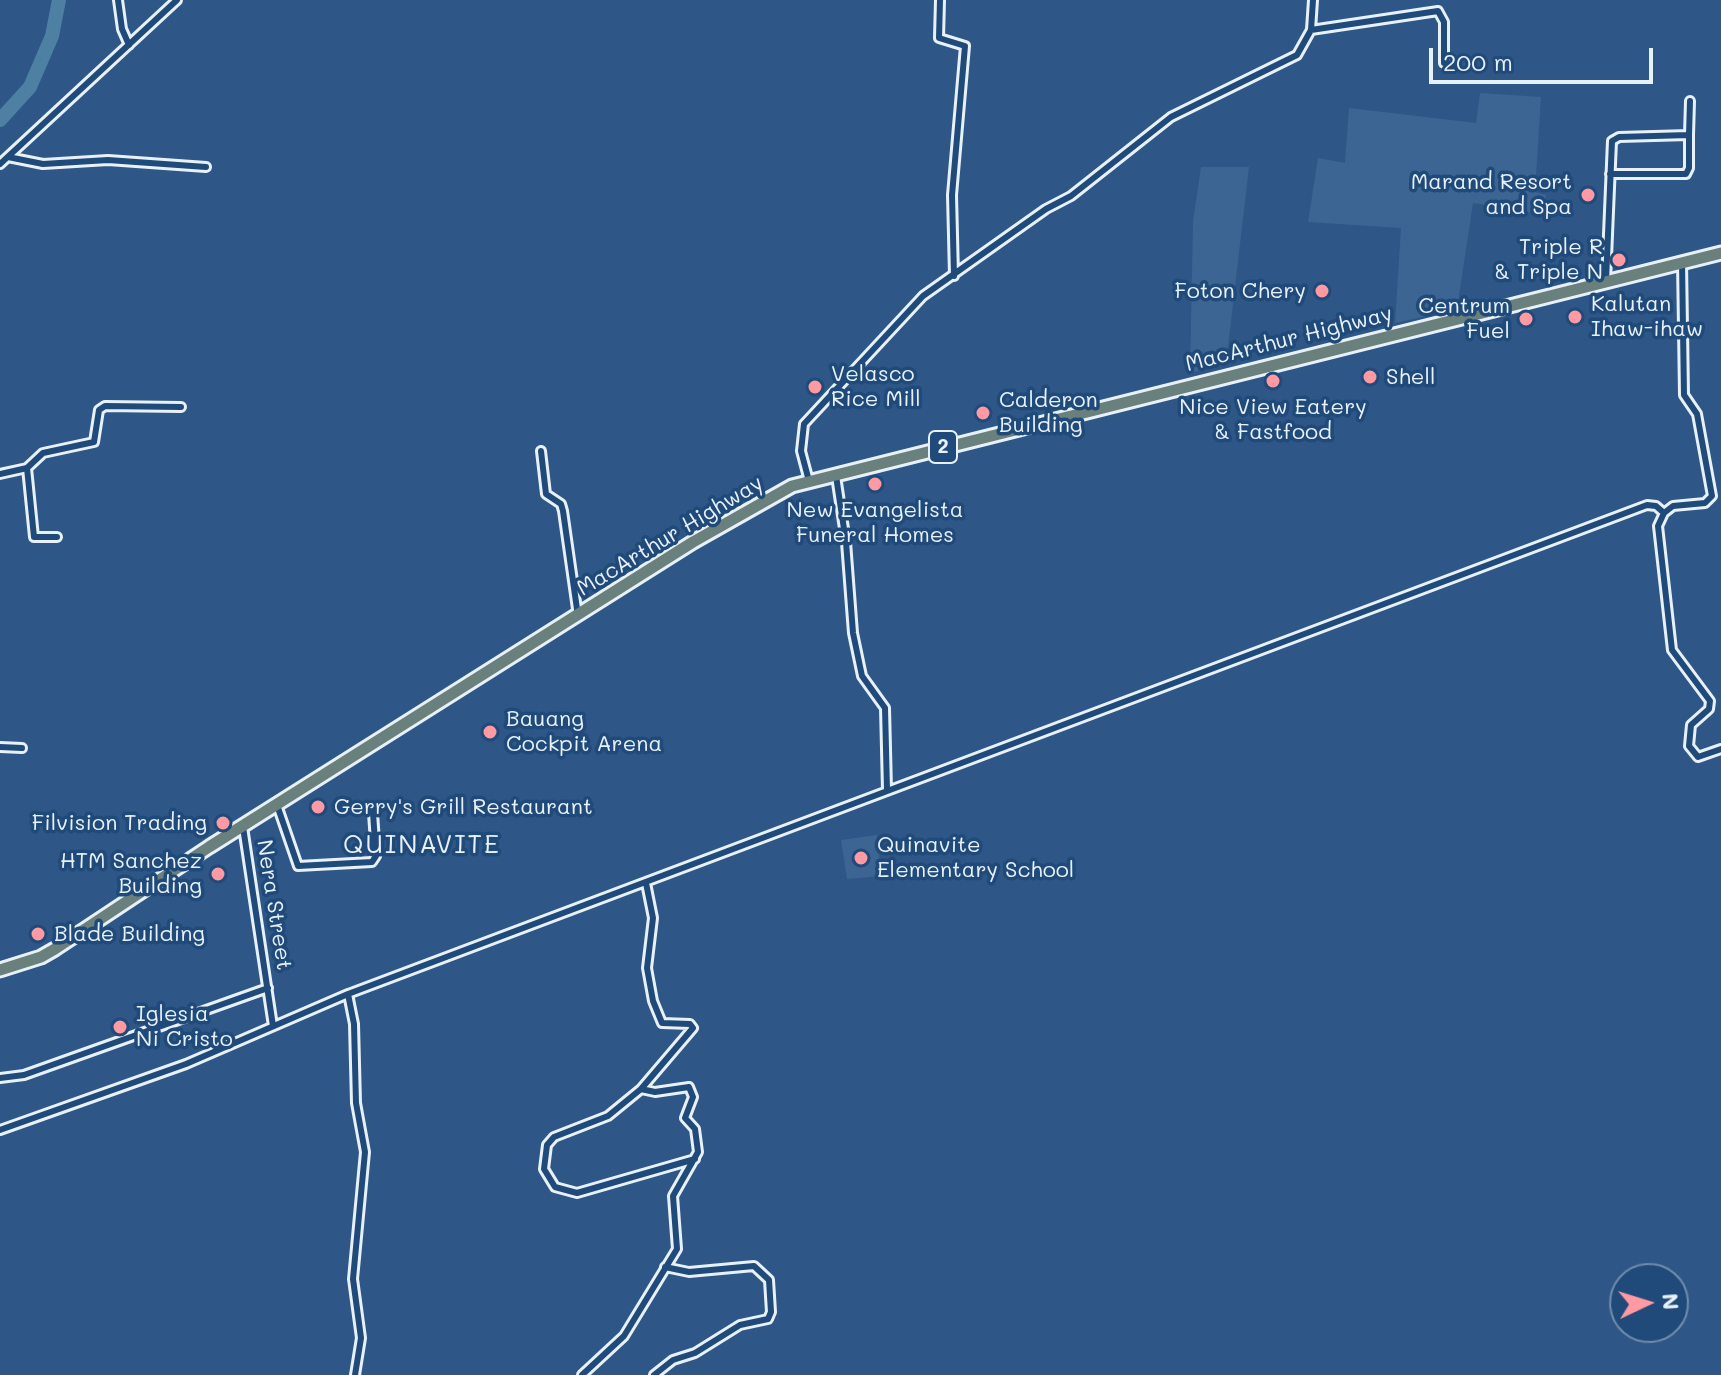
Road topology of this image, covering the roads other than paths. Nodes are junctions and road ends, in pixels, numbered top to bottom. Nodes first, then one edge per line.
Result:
1 (118, 0) edge
2 (177, 0) edge
3 (940, 0) edge
4 (1313, 0) edge
5 (1311, 30) junction
6 (129, 45) junction
7 (1444, 63) dead end
8 (1690, 101) dead end
9 (1689, 135) junction
10 (8, 157) junction
11 (0, 164) edge
12 (206, 167) dead end
13 (1610, 174) junction
14 (1721, 253) edge
15 (1682, 262) junction
16 (954, 276) junction
17 (1606, 281) junction
18 (181, 407) dead end
19 (541, 451) dead end
20 (27, 468) junction
21 (836, 473) junction
22 (0, 474) edge
23 (809, 481) junction
24 (1721, 486) edge
25 (1710, 491) junction
26 (1664, 513) junction
27 (57, 537) dead end
28 (578, 616) junction
29 (0, 747) edge
30 (22, 748) dead end
31 (1721, 749) edge
32 (887, 790) junction
33 (277, 805) junction
34 (373, 813) dead end
35 (243, 827) junction
36 (646, 883) junction
37 (0, 970) edge
38 (268, 988) junction
39 (348, 994) junction
40 (273, 1026) junction
41 (0, 1078) edge
42 (641, 1089) junction
43 (0, 1130) edge
44 (695, 1159) junction
45 (665, 1267) junction
46 (355, 1375) edge
47 (582, 1375) edge
48 (654, 1375) edge

1 - 6 street
2 - 6 street
3 - 16 street
4 - 5 street
5 - 7 street
5 - 16 street
6 - 10 street
8 - 9 street
9 - 13 street
9 - 13 street
10 - 11 street
10 - 12 street
13 - 17 street
14 - 15 highway, MacArthur Highway / 2
15 - 17 highway, MacArthur Highway / 2
15 - 25 street
16 - 23 street
17 - 21 highway, MacArthur Highway / 2
18 - 20 street
19 - 28 street
20 - 22 street
20 - 27 street
21 - 23 highway, MacArthur Highway / 2
21 - 32 street
23 - 28 highway, MacArthur Highway / 2
24 - 25 street
25 - 26 street
26 - 31 street
26 - 32 street
28 - 33 highway, MacArthur Highway / 2
29 - 30 street
32 - 36 street
33 - 34 street
33 - 35 highway, MacArthur Highway / 2
35 - 37 highway, MacArthur Highway / 2
35 - 38 street, Nera Street
36 - 39 street
36 - 42 street
38 - 40 street, Nera Street
38 - 41 street, Nera Street
39 - 40 street
39 - 46 street
40 - 43 street
42 - 44 street
42 - 44 street
44 - 45 street
45 - 47 street
45 - 48 street

